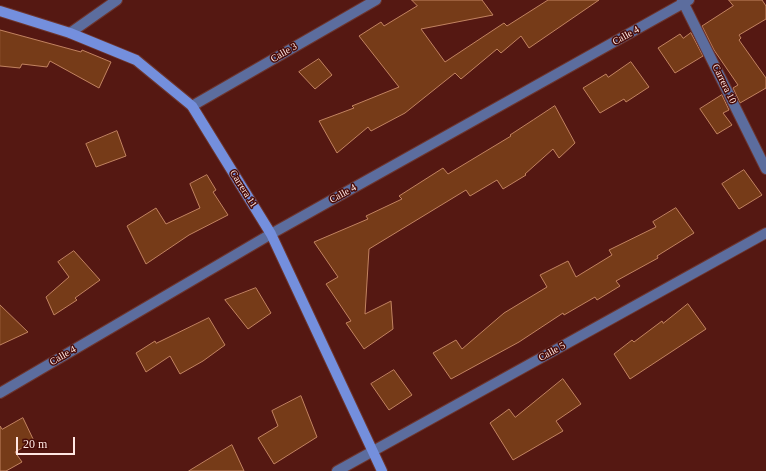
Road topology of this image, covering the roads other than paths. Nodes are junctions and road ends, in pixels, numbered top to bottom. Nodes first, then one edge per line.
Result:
1 (117, 0) edge
2 (376, 0) edge
3 (685, 1) edge
4 (0, 11) edge
5 (70, 33) junction
6 (192, 106) junction
7 (766, 168) edge
8 (766, 233) edge
9 (271, 234) junction
10 (0, 393) edge
11 (373, 452) junction
12 (337, 471) edge
13 (382, 471) edge

1 - 5 street
2 - 6 street, Calle 3
3 - 7 street, Carrera 10
3 - 9 street, Calle 4
4 - 5 street, Carrera 11
5 - 6 street, Carrera 11
6 - 9 street, Carrera 11
8 - 11 street, Calle 5
9 - 10 street, Calle 4
9 - 11 street, Carrera 11
11 - 12 street, Calle 5
11 - 13 street, Carrera 11

